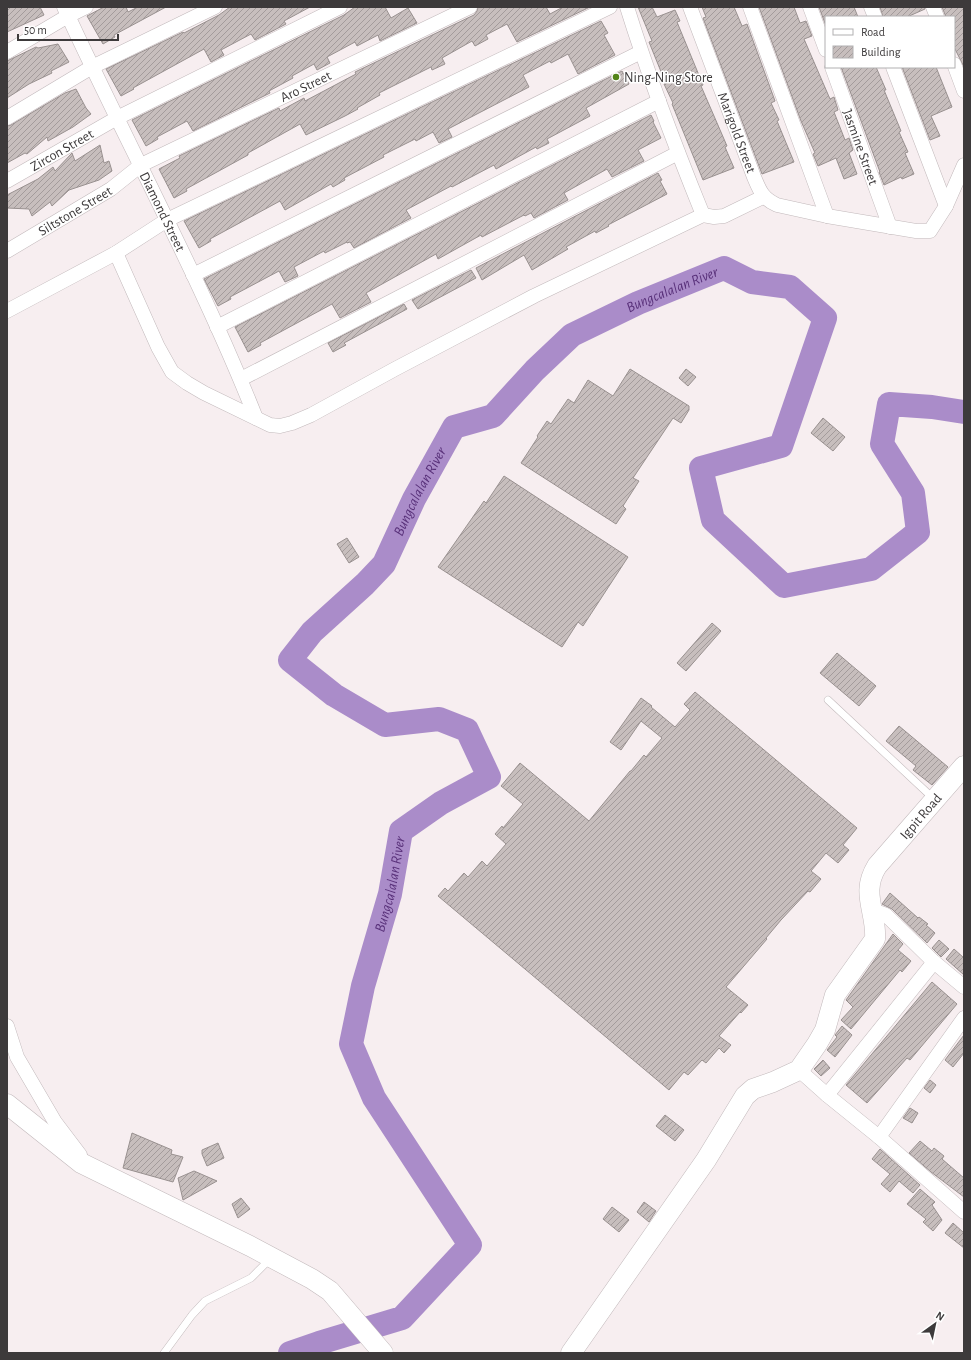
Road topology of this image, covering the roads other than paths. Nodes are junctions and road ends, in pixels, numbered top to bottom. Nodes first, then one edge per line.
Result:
1 (86, 7) edge
2 (214, 7) edge
3 (340, 7) edge
4 (470, 7) edge
5 (610, 7) edge
6 (627, 7) edge
7 (690, 7) edge
8 (750, 7) edge
9 (810, 7) edge
10 (66, 12) edge
11 (825, 47) edge
12 (7, 52) edge
13 (641, 52) junction
14 (92, 67) junction
15 (955, 67) edge
16 (832, 68) edge
17 (894, 68) edge
18 (964, 91) edge
19 (659, 101) junction
20 (7, 118) edge
21 (117, 118) junction
22 (678, 153) junction
23 (141, 165) junction
24 (964, 165) edge
25 (7, 181) edge
26 (761, 193) junction
27 (946, 206) junction
28 (703, 215) junction
29 (827, 216) junction
30 (167, 220) junction
31 (890, 227) junction
32 (7, 252) edge
33 (116, 254) junction
34 (193, 275) junction
35 (7, 311) edge
36 (217, 327) junction
37 (241, 379) junction
38 (256, 418) junction
39 (828, 700) dead end
40 (964, 766) edge
41 (935, 800) junction
42 (873, 912) junction
43 (934, 962) junction
44 (964, 987) edge
45 (964, 1018) edge
46 (7, 1026) edge
47 (799, 1070) junction
48 (827, 1095) junction
49 (7, 1104) edge
50 (879, 1137) junction
51 (90, 1167) junction
52 (964, 1212) edge
53 (272, 1257) junction
54 (164, 1353) edge
55 (383, 1353) edge
56 (571, 1353) edge

1 - 10 street
2 - 14 street
3 - 21 street, Zircon Street
4 - 23 street, Aro Street
5 - 30 street
6 - 13 street
7 - 26 street, Marigold Street
8 - 29 street
9 - 11 street
10 - 12 street
10 - 14 street, Diamond Street
13 - 19 street
13 - 34 street
14 - 20 street
14 - 21 street, Diamond Street
15 - 18 street
16 - 31 street, Jasmine Street
17 - 27 street
19 - 22 street
19 - 36 street
21 - 23 street, Diamond Street
21 - 25 street, Zircon Street
22 - 28 street
22 - 37 street
23 - 30 street, Diamond Street
23 - 32 street, Siltstone Street
24 - 27 street
26 - 28 street
26 - 29 street
27 - 31 street
28 - 38 street
29 - 31 street
30 - 33 street
30 - 34 street, Diamond Street
33 - 35 street
33 - 38 street
34 - 36 street, Diamond Street
36 - 37 street, Diamond Street
37 - 38 street, Diamond Street
39 - 41 lane
40 - 41 street, Igpit Road
41 - 42 street, Igpit Road
42 - 43 street
42 - 47 street, Igpit Road
43 - 44 street
43 - 48 street
45 - 50 street
46 - 51 street
47 - 48 street
47 - 56 street
48 - 50 street
49 - 51 street
50 - 52 street
51 - 53 street
53 - 54 lane
53 - 55 street

